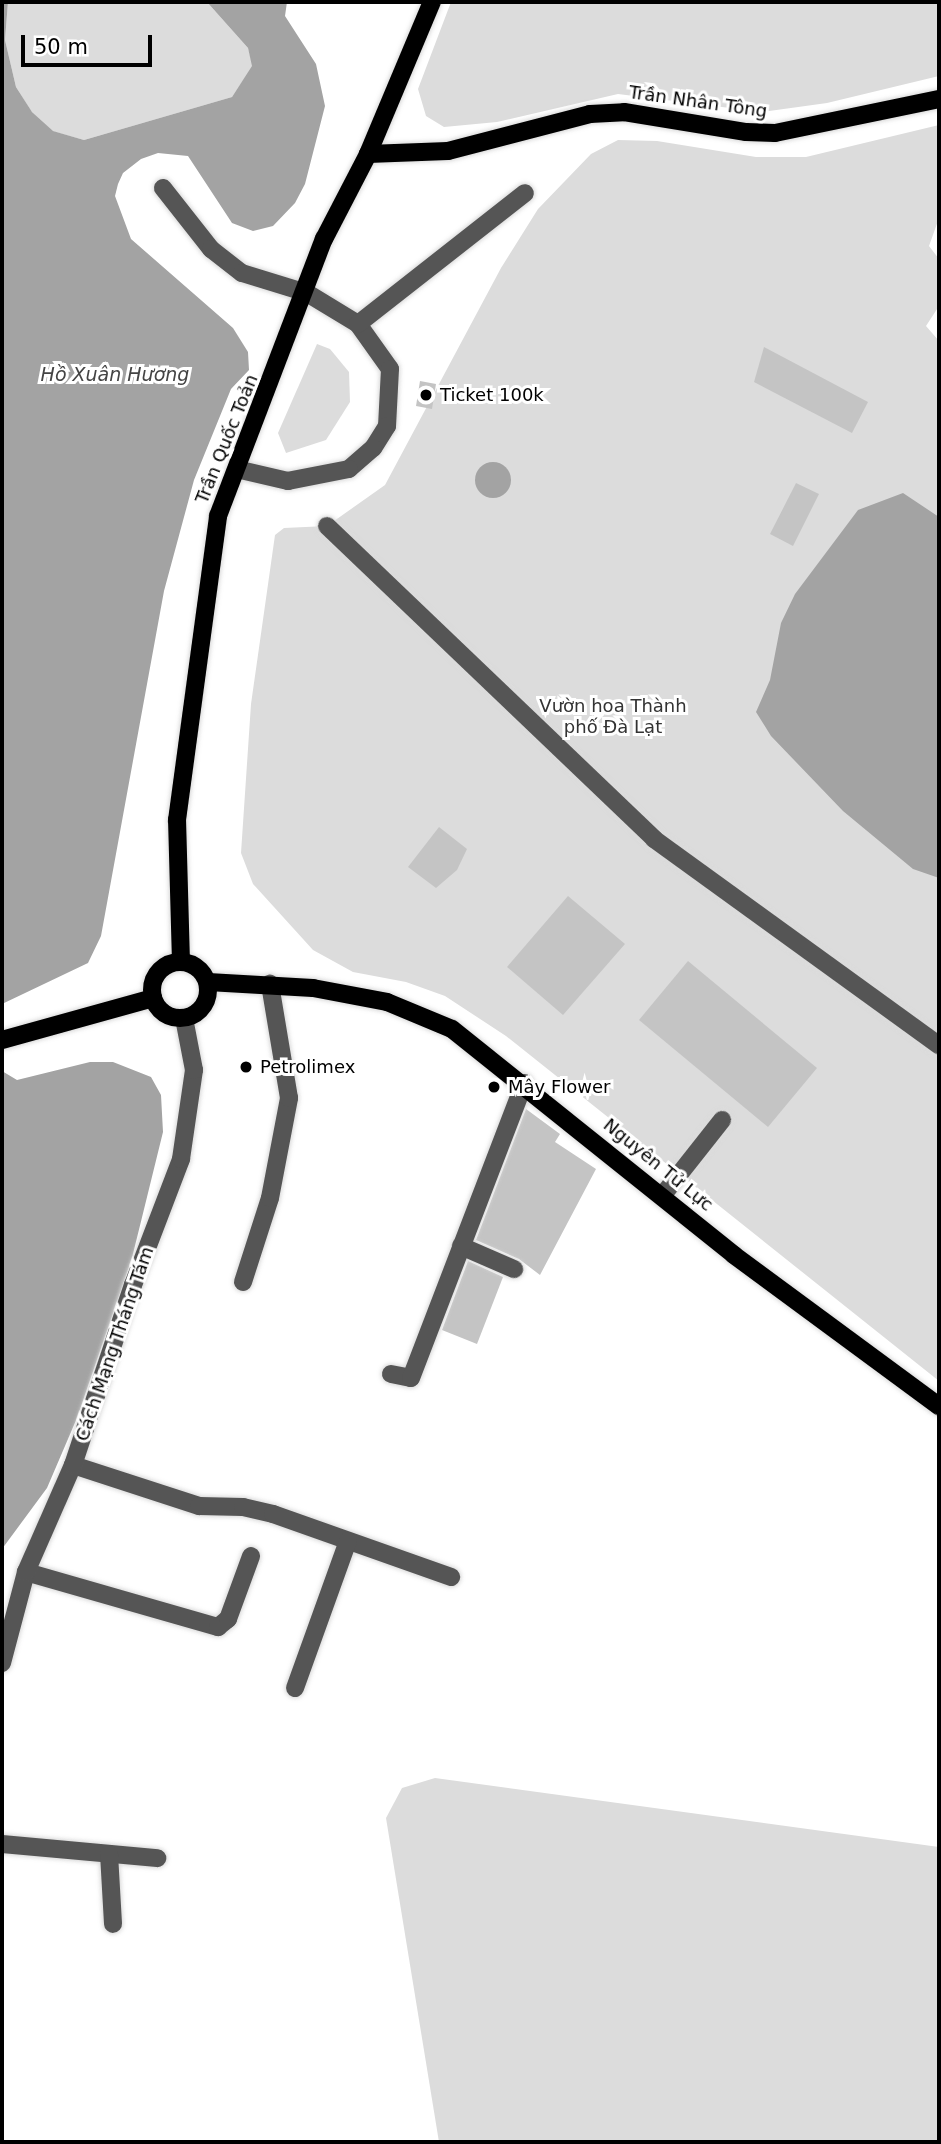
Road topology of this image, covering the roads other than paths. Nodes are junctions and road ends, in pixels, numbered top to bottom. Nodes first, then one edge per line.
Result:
1 (432, 2) edge
2 (939, 99) edge
3 (368, 154) junction
4 (163, 188) dead end
5 (525, 194) dead end
6 (307, 293) junction
7 (358, 324) junction
8 (236, 469) junction
9 (327, 526) dead end
10 (181, 962) junction
11 (208, 982) junction
12 (270, 984) junction
13 (153, 998) junction
14 (184, 1018) junction
15 (2, 1040) edge
16 (939, 1045) edge
17 (524, 1083) junction
18 (722, 1120) dead end
19 (662, 1196) junction
20 (461, 1246) junction
21 (514, 1269) dead end
22 (243, 1282) dead end
23 (391, 1374) dead end
24 (939, 1406) edge
25 (73, 1465) junction
26 (348, 1541) junction
27 (251, 1556) dead end
28 (26, 1572) junction
29 (451, 1577) dead end
30 (2, 1663) edge
31 (295, 1688) dead end
32 (2, 1844) edge
33 (109, 1854) junction
34 (157, 1858) dead end
35 (113, 1924) dead end

1 - 3 main road, Trần Quốc Toản
2 - 3 main road, Trần Nhân Tông
3 - 6 main road, Trần Quốc Toản
4 - 6 street
5 - 7 street
6 - 7 street
6 - 8 main road, Trần Quốc Toản
7 - 8 street
8 - 10 main road, Trần Quốc Toản
9 - 16 street
10 - 11 main road
10 - 13 main road
11 - 12 main road, Nguyên Tử Lực
11 - 14 main road
12 - 17 main road, Nguyên Tử Lực
12 - 22 street
13 - 14 main road
13 - 15 main road
14 - 25 street, Cách Mạng Tháng Tám
17 - 19 main road, Nguyên Tử Lực
17 - 20 street
18 - 19 street
19 - 24 main road, Nguyên Tử Lực
20 - 21 street
20 - 23 street
25 - 26 street
25 - 28 street, Cách Mạng Tháng Tám
26 - 29 street
26 - 31 street
27 - 28 street
28 - 30 street, Cách Mạng Tháng Tám
32 - 33 street
33 - 34 street
33 - 35 street

